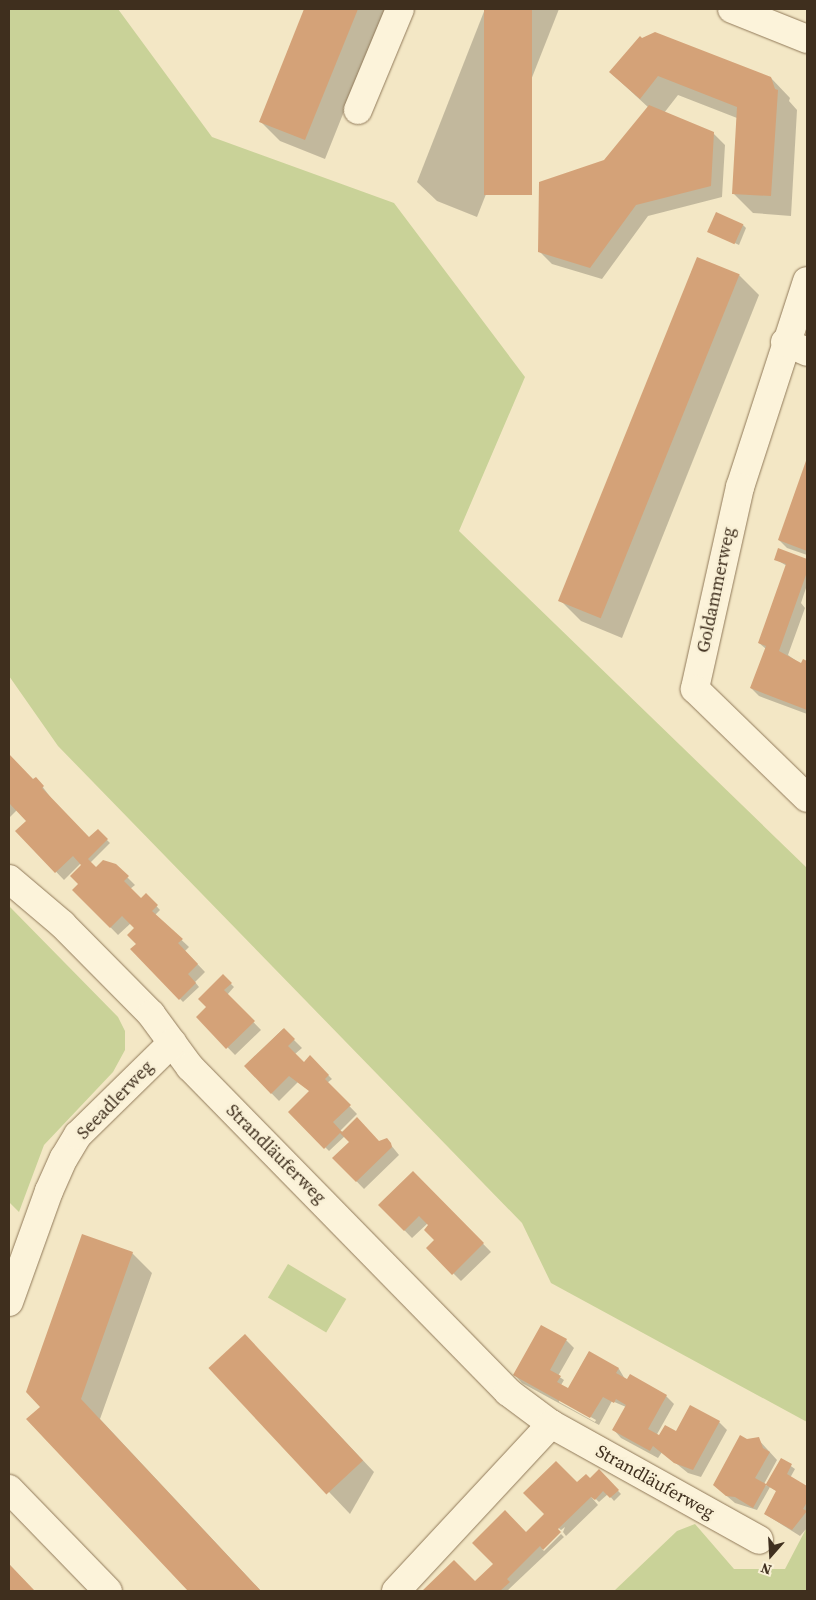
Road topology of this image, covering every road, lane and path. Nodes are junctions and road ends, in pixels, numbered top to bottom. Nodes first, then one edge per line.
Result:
1 (400, 9) edge
2 (732, 9) edge
3 (807, 39) edge
4 (358, 110) dead end
5 (807, 281) edge
6 (796, 347) edge
7 (807, 798) edge
8 (9, 879) edge
9 (172, 1042) junction
10 (9, 1302) edge
11 (551, 1424) junction
12 (9, 1489) edge
13 (759, 1540) dead end
14 (108, 1591) edge
15 (396, 1591) edge

1 - 4 street
2 - 3 street
5 - 6 street, Goldammerweg
6 - 7 street, Goldammerweg
8 - 9 street, Strandläuferweg
9 - 10 street, Seeadlerweg
9 - 11 street, Strandläuferweg
11 - 13 street, Strandläuferweg
11 - 15 street
12 - 14 street

